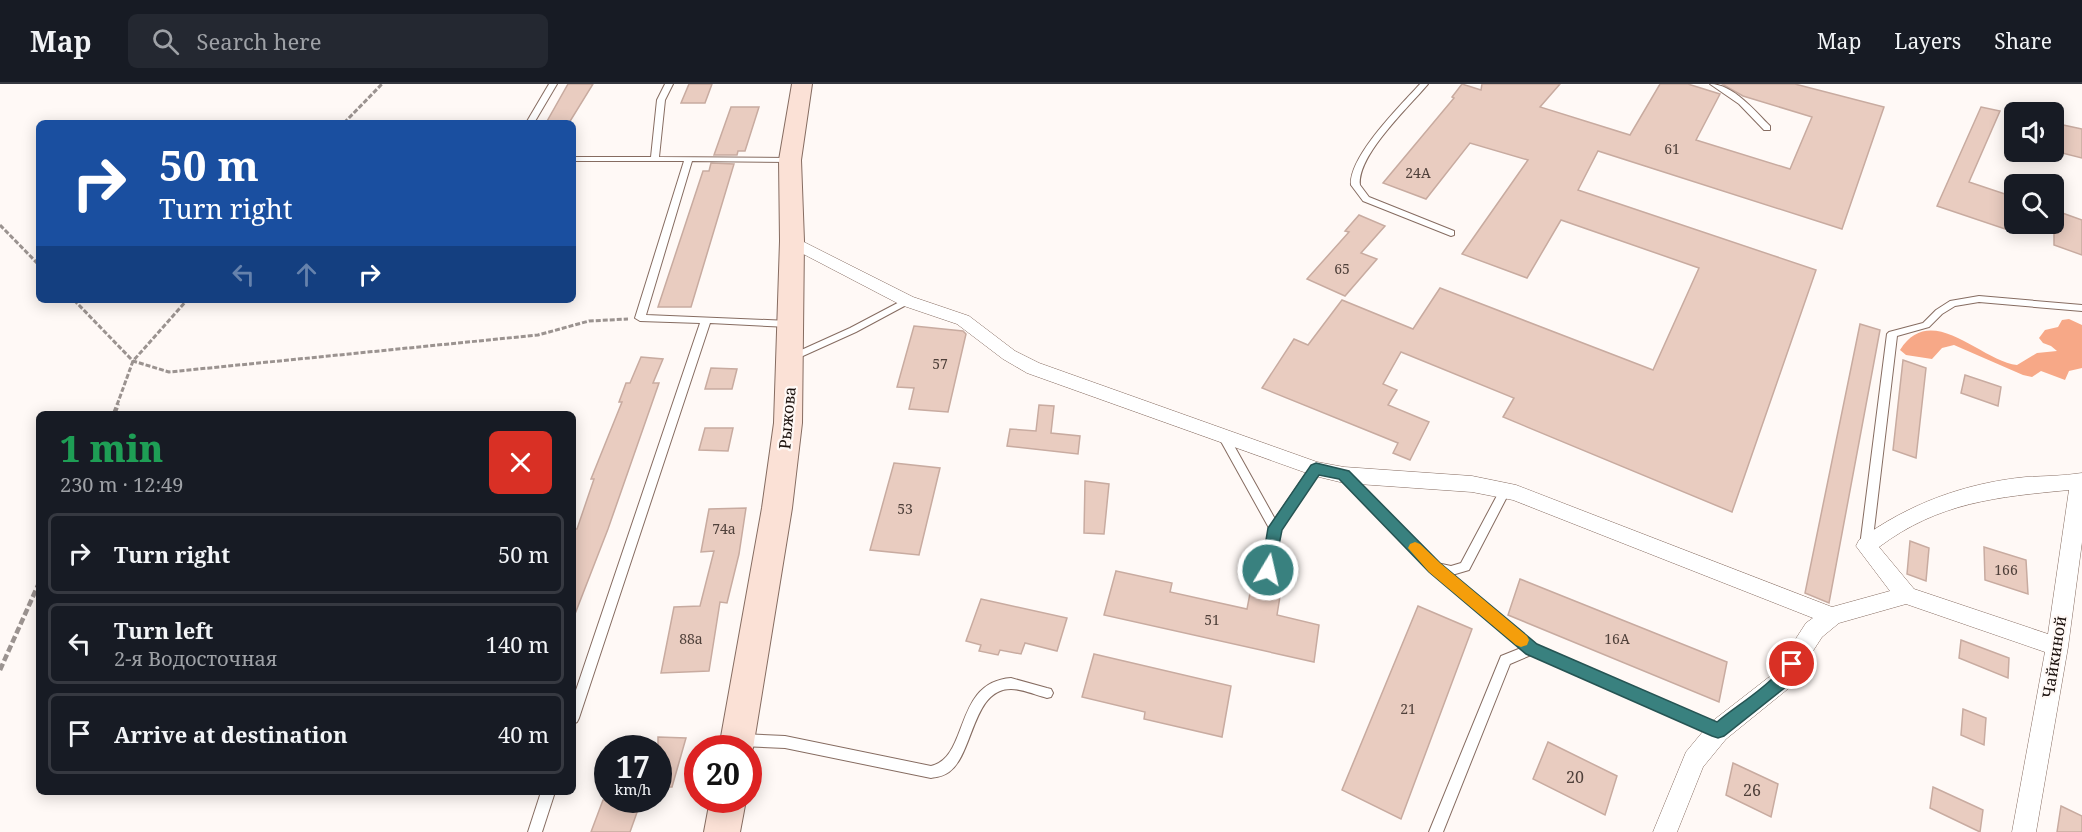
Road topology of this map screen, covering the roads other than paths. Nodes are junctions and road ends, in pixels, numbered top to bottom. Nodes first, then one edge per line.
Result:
1 (553, 84) edge
2 (669, 84) edge
3 (802, 84) edge
4 (1424, 84) edge
5 (1714, 84) edge
6 (532, 120) edge
7 (1767, 128) dead end
8 (576, 159) edge
9 (655, 159) junction
10 (688, 159) junction
11 (789, 160) junction
12 (1451, 232) dead end
13 (792, 241) junction
14 (907, 301) junction
15 (2082, 308) edge
16 (706, 320) junction
17 (790, 324) junction
18 (791, 358) junction
19 (1223, 436) junction
20 (1316, 469) junction
21 (1344, 475) junction
22 (2081, 481) edge
23 (1505, 491) junction
24 (1275, 528) junction
25 (1866, 546) junction
26 (1434, 567) junction
27 (1268, 570) dead end
28 (1906, 595) junction
29 (1832, 616) junction
30 (2057, 647) junction
31 (1531, 649) junction
32 (1047, 693) dead end
33 (576, 709) edge
34 (1718, 731) junction
35 (739, 735) edge
36 (762, 743) edge
37 (547, 795) edge
38 (726, 813) edge
39 (535, 832) edge
40 (722, 832) edge
41 (1436, 832) edge
42 (1665, 832) edge
43 (2024, 832) edge

1 - 6 lane
2 - 9 lane
3 - 11 street, Рыжова
4 - 12 lane
5 - 7 lane
8 - 9 lane
9 - 10 lane
10 - 11 lane
10 - 16 lane
11 - 13 street, Рыжова
13 - 14 street
13 - 17 street, Рыжова
14 - 18 lane
14 - 19 street
15 - 25 lane
16 - 17 lane
16 - 33 lane
17 - 18 street, Рыжова
18 - 35 street, Рыжова
19 - 20 street
19 - 24 lane
20 - 21 street
20 - 24 lane
21 - 23 street
21 - 26 lane
22 - 25 street
22 - 30 street, Чайкиной
23 - 26 lane
23 - 29 street
24 - 27 lane
25 - 28 street
26 - 31 lane
28 - 29 street
28 - 30 street
29 - 34 street
30 - 43 street, Чайкиной
31 - 34 lane
31 - 41 lane
32 - 36 lane
34 - 42 street
37 - 39 lane
38 - 40 street

